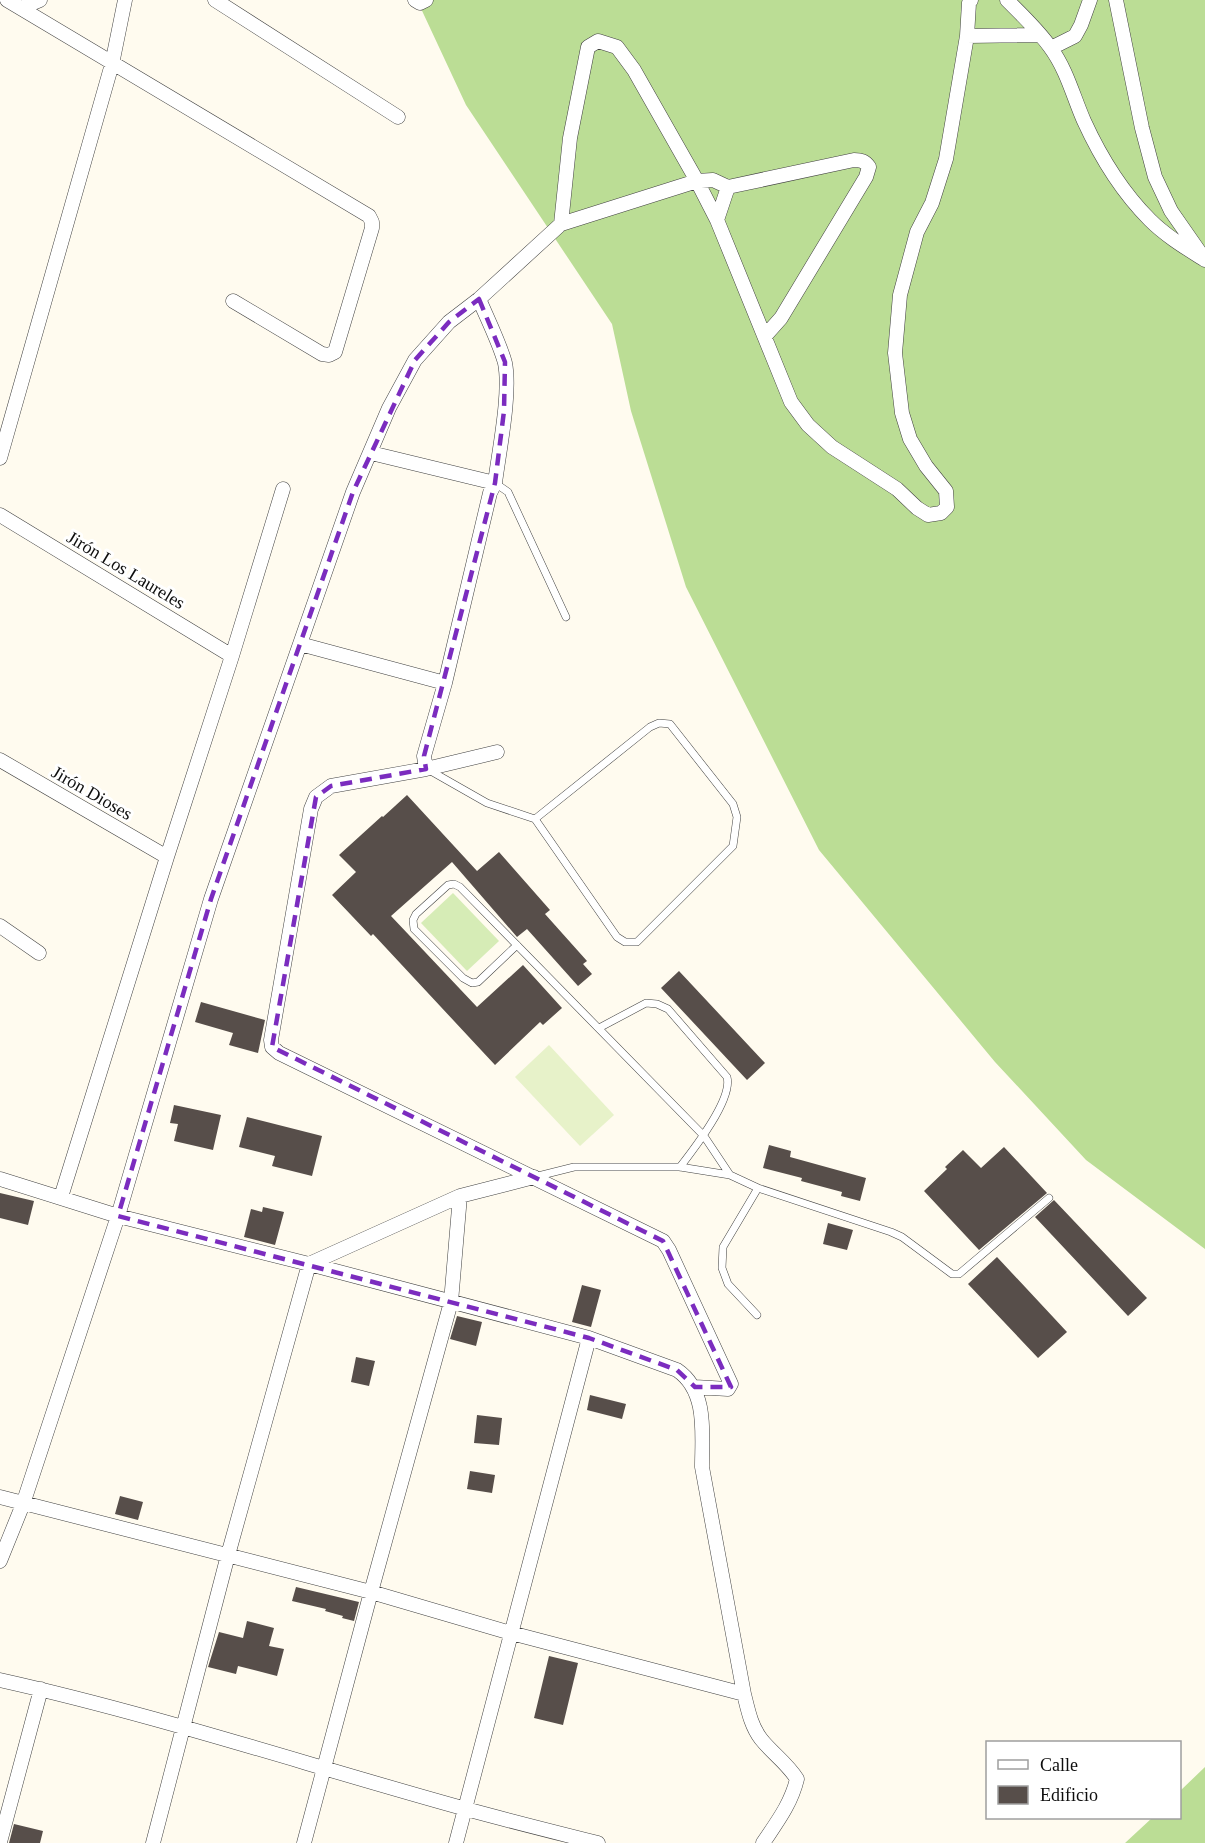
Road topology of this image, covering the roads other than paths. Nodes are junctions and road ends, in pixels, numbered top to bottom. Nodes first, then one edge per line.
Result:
1 (7, 0) edge
2 (40, 0) edge
3 (125, 0) edge
4 (215, 0) edge
5 (415, 0) edge
6 (426, 0) edge
7 (971, 0) edge
8 (1007, 0) edge
9 (1090, 0) edge
10 (1116, 0) edge
11 (21, 8) junction
12 (1040, 35) junction
13 (968, 36) junction
14 (1051, 48) junction
15 (112, 64) junction
16 (398, 117) dead end
17 (697, 181) junction
18 (728, 188) junction
19 (717, 220) junction
20 (561, 224) junction
21 (1205, 260) edge
22 (479, 299) junction
23 (233, 301) dead end
24 (765, 336) junction
25 (371, 453) junction
26 (0, 458) edge
27 (495, 483) junction
28 (283, 489) dead end
29 (0, 514) edge
30 (566, 617) dead end
31 (300, 644) junction
32 (232, 656) junction
33 (445, 683) junction
34 (497, 752) dead end
35 (0, 760) edge
36 (426, 769) junction
37 (535, 819) junction
38 (167, 857) junction
39 (0, 926) edge
40 (517, 945) junction
41 (39, 953) dead end
42 (599, 1028) junction
43 (704, 1136) junction
44 (680, 1167) junction
45 (730, 1174) junction
46 (534, 1177) junction
47 (0, 1179) edge
48 (758, 1188) junction
49 (460, 1196) junction
50 (61, 1197) junction
51 (1049, 1198) dead end
52 (118, 1216) junction
53 (309, 1264) junction
54 (451, 1302) junction
55 (757, 1315) dead end
56 (589, 1338) junction
57 (695, 1388) junction
58 (0, 1497) edge
59 (23, 1504) junction
60 (228, 1555) junction
61 (0, 1561) edge
62 (371, 1592) junction
63 (512, 1633) junction
64 (0, 1680) edge
65 (41, 1689) junction
66 (744, 1694) junction
67 (184, 1728) junction
68 (323, 1767) junction
69 (465, 1809) junction
70 (0, 1842) edge
71 (153, 1843) edge
72 (304, 1843) edge
73 (456, 1843) edge
74 (598, 1843) edge
75 (763, 1843) edge

1 - 11 street
2 - 11 street
3 - 15 street
4 - 16 street
5 - 6 street
7 - 13 street
8 - 12 street
9 - 14 street
10 - 21 street
11 - 15 street
12 - 13 street
12 - 14 street
13 - 24 street
14 - 21 street
15 - 23 street
15 - 26 street
17 - 18 street
17 - 19 street
17 - 20 street
17 - 20 street
18 - 19 street
18 - 24 street
19 - 24 street
20 - 22 street
22 - 25 street
22 - 27 street
25 - 27 street
25 - 31 street
27 - 30 lane
27 - 33 street
28 - 32 street
29 - 32 street, Jirón Los Laureles
31 - 33 street
31 - 52 street
32 - 38 street
33 - 36 street
34 - 36 street
35 - 38 street, Jirón Dioses
36 - 37 lane
36 - 46 street
37 - 37 lane
38 - 50 street
39 - 41 street
40 - 40 lane
40 - 42 lane
42 - 43 lane
42 - 43 lane
43 - 44 lane
43 - 45 lane
44 - 45 lane
44 - 46 lane
45 - 48 lane
46 - 49 street
46 - 57 street
47 - 50 street
48 - 51 lane
48 - 55 lane
49 - 53 street
49 - 54 street
50 - 52 street
52 - 53 street
52 - 59 street
53 - 54 street
53 - 60 street
54 - 56 street
54 - 62 street
56 - 57 street
56 - 63 street
57 - 66 street
58 - 59 street
59 - 60 street
59 - 61 street
60 - 62 street
60 - 67 street
62 - 63 street
62 - 68 street
63 - 66 street
63 - 69 street
64 - 65 street
65 - 67 street
65 - 70 street
66 - 75 street
67 - 68 street
67 - 71 street
68 - 69 street
68 - 72 street
69 - 73 street
69 - 74 street

